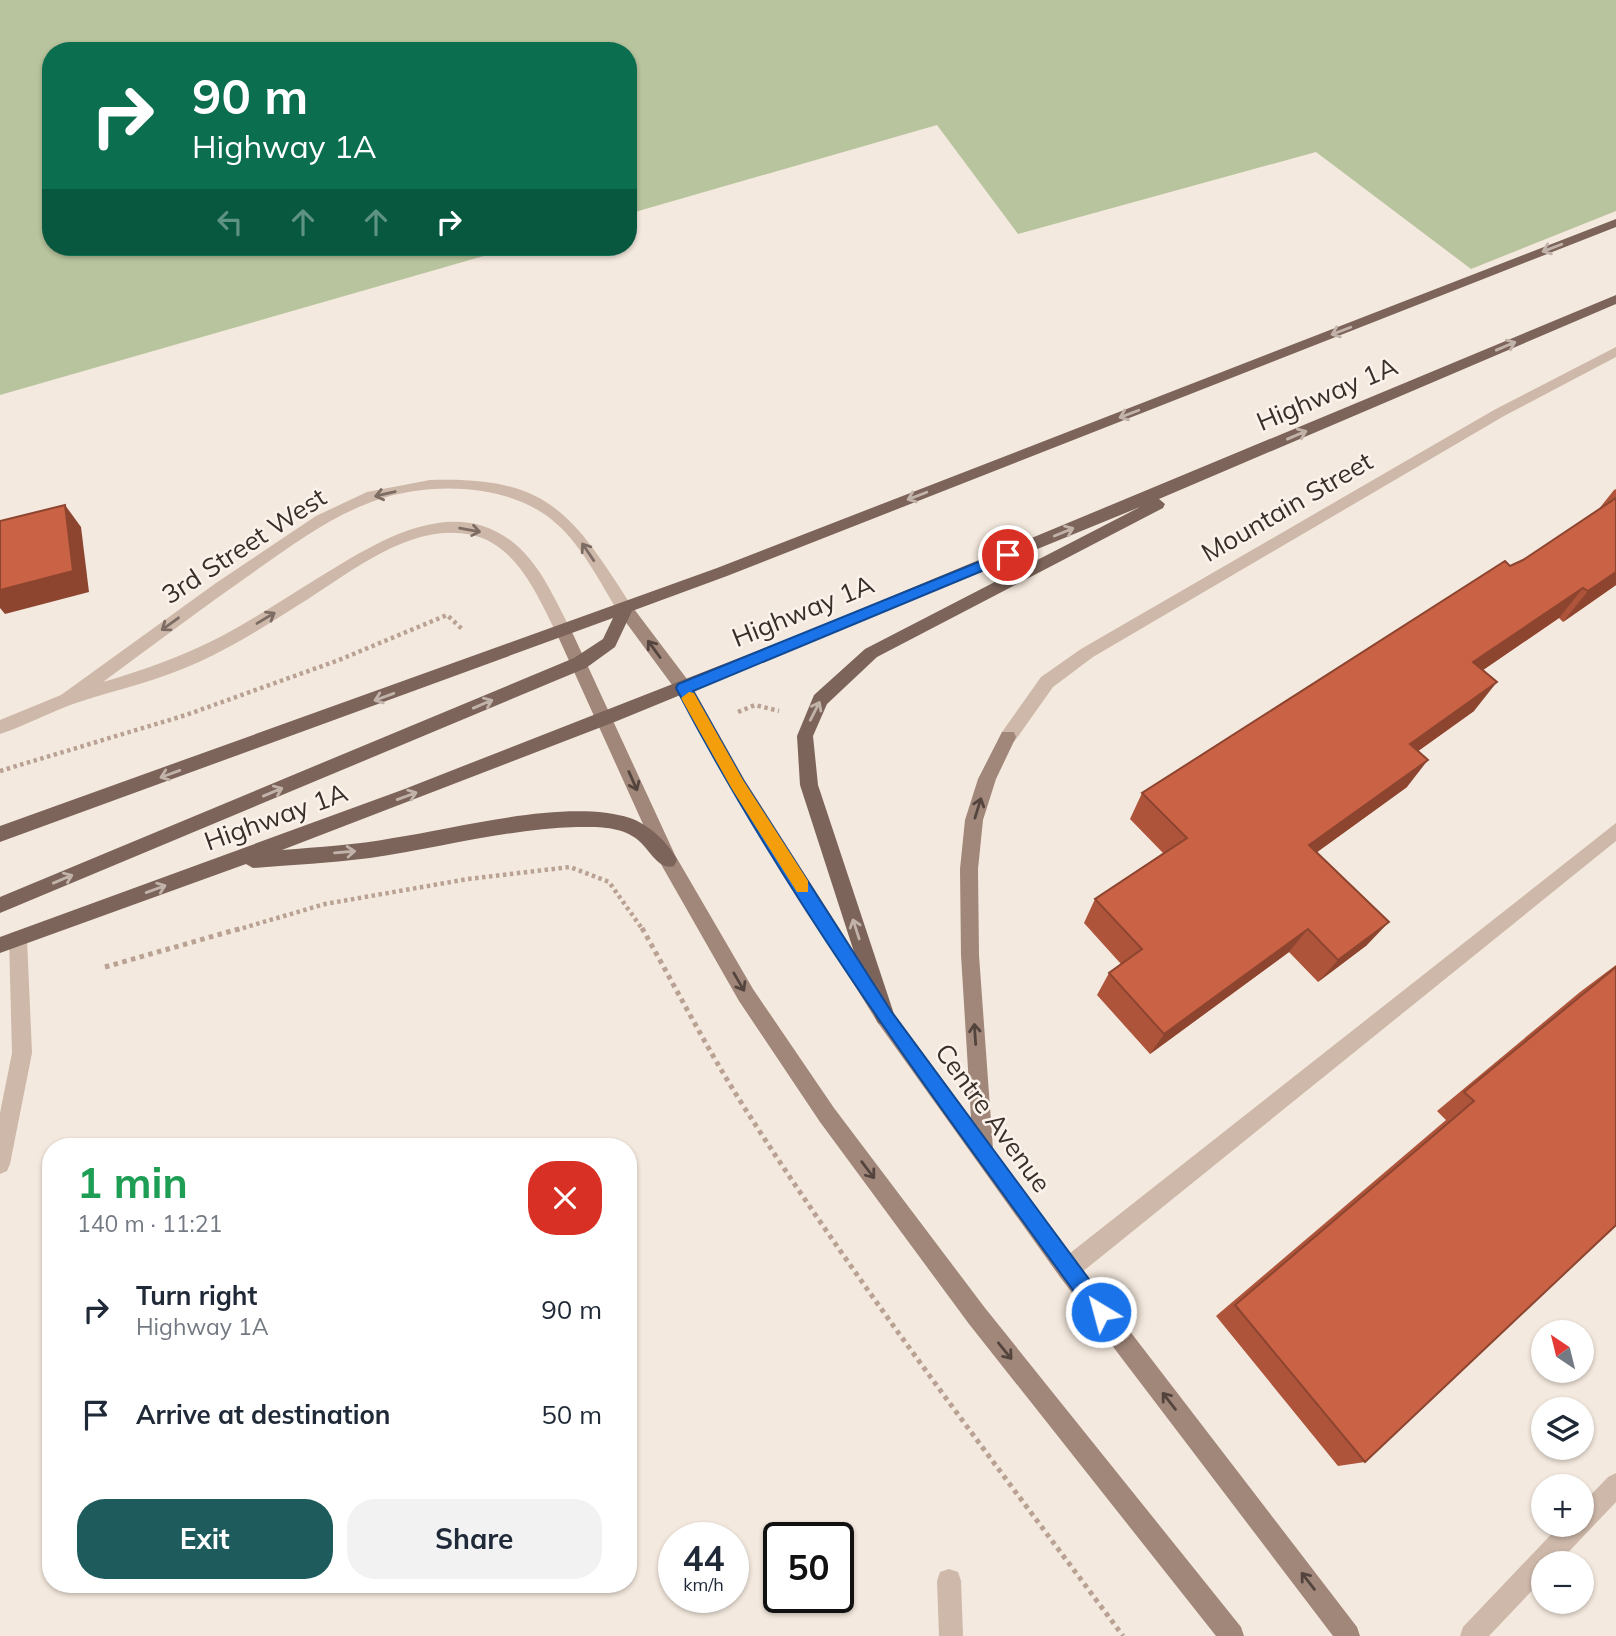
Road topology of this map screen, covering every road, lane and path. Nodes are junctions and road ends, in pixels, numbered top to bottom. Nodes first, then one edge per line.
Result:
1 (1616, 223) edge
2 (1616, 299) edge
3 (1616, 351) edge
4 (1258, 452) junction
5 (625, 609) junction
6 (462, 629) dead end
7 (564, 632) junction
8 (580, 663) junction
9 (684, 688) junction
10 (67, 699) junction
11 (779, 710) dead end
12 (730, 715) dead end
13 (605, 719) junction
14 (0, 727) edge
15 (1008, 737) joint
16 (0, 771) edge
17 (1616, 831) edge
18 (0, 836) edge
19 (668, 860) junction
20 (229, 863) junction
21 (505, 867) dead end
22 (505, 874) junction
23 (0, 905) edge
24 (9, 942) edge
25 (105, 967) dead end
26 (885, 1017) junction
27 (983, 1151) junction
28 (0, 1164) edge
29 (1068, 1269) junction
30 (1616, 1485) edge
31 (1594, 1508) edge
32 (1566, 1537) edge
33 (949, 1581) dead end
34 (951, 1636) edge
35 (1123, 1636) edge
36 (1232, 1636) edge
37 (1348, 1636) edge
38 (1472, 1636) edge

1 -> 5 main road, Highway 1A
4 -> 2 main road, Highway 1A
3 - 15 street, Mountain Street
9 -> 4 main road, Highway 1A
26 -> 4 main road
5 - 7 main road, Highway 1A
5 - 8 main road
9 -> 5 main road, Centre Avenue
5 -> 10 street, 3rd Street West
6 - 16 path
7 - 8 main road
10 -> 7 street, 3rd Street West
7 -> 18 main road, Highway 1A
8 - 13 main road
23 -> 8 main road
9 - 13 main road, Highway 1A
9 - 26 main road, Centre Avenue
10 - 14 street, 3rd Street West
11 - 12 path
13 -> 19 main road
20 -> 13 main road, Highway 1A
27 -> 15 main road
17 - 29 street
20 -> 19 main road
19 -> 36 main road
24 -> 20 main road, Highway 1A
21 - 22 path
22 - 25 path
22 - 35 path
24 - 28 street
26 - 27 main road, Centre Avenue
27 - 29 main road, Centre Avenue
37 -> 29 main road, Centre Avenue
30 - 31 street
32 - 38 street
33 - 34 street

